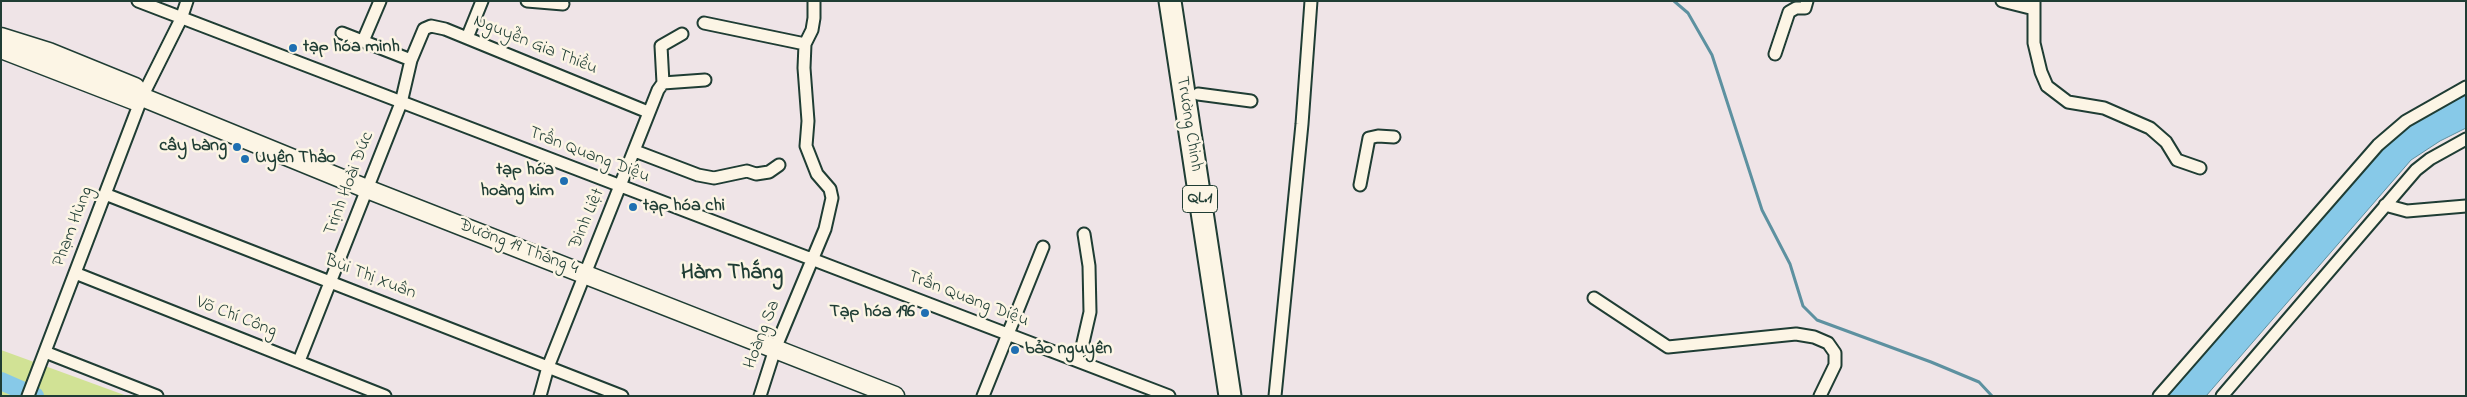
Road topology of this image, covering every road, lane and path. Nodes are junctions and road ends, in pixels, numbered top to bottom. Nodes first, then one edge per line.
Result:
1 (138, 1) edge
2 (187, 1) edge
3 (380, 1) edge
4 (482, 1) edge
5 (527, 1) edge
6 (814, 1) edge
7 (1170, 1) edge
8 (1184, 1) edge
9 (1311, 1) edge
10 (1807, 1) edge
11 (2002, 1) edge
12 (563, 4) dead end
13 (2034, 5) edge
14 (181, 19) junction
15 (704, 23) dead end
16 (342, 33) dead end
17 (682, 34) dead end
18 (1, 37) edge
19 (467, 38) junction
20 (363, 41) junction
21 (805, 44) junction
22 (1, 49) edge
23 (1775, 54) dead end
24 (411, 60) junction
25 (705, 80) dead end
26 (663, 83) junction
27 (2466, 87) edge
28 (1198, 94) junction
29 (142, 97) junction
30 (1251, 101) dead end
31 (401, 103) junction
32 (648, 112) junction
33 (1394, 137) dead end
34 (2466, 139) edge
35 (635, 151) junction
36 (779, 165) dead end
37 (2200, 168) dead end
38 (1360, 185) dead end
39 (621, 187) junction
40 (367, 189) junction
41 (105, 194) junction
42 (2385, 205) junction
43 (2466, 206) edge
44 (1084, 234) dead end
45 (1043, 247) dead end
46 (813, 260) junction
47 (75, 273) junction
48 (584, 274) junction
49 (331, 282) junction
50 (1594, 298) dead end
51 (1008, 335) junction
52 (775, 349) junction
53 (45, 352) junction
54 (1075, 360) junction
55 (299, 361) junction
56 (548, 367) junction
57 (28, 396) edge
58 (157, 396) edge
59 (385, 396) edge
60 (540, 396) edge
61 (622, 396) edge
62 (760, 396) edge
63 (895, 396) edge
64 (983, 396) edge
65 (1169, 396) edge
66 (1230, 396) edge
67 (1242, 396) edge
68 (1275, 396) edge
69 (1820, 396) edge
70 (2159, 396) edge
71 (2222, 396) edge

1 - 14 street, Trần Quang Diệu
2 - 14 street, Phạm Hùng
3 - 20 street
4 - 19 street
5 - 12 street
6 - 21 street, Hoàng Sa
7 - 66 highway, Trường Chinh / QL.1
8 - 28 highway, Trường Chinh / QL.1
9 - 68 street
10 - 23 street
11 - 13 street
13 - 37 street
14 - 29 street, Phạm Hùng
14 - 31 street, Trần Quang Diệu
15 - 21 street
16 - 20 street
17 - 26 street
18 - 29 main road, Đường 19 Tháng 4
19 - 24 street, Nguyễn Gia Thiều
19 - 32 street, Nguyễn Gia Thiều
20 - 24 street
21 - 46 street, Hoàng Sa
22 - 29 main road, Đường 19 Tháng 4
24 - 31 street, Nguyễn Gia Thiều
25 - 26 street
26 - 32 street, Đinh Liệt
27 - 70 street
28 - 30 street
28 - 67 highway, Trường Chinh / QL.1
29 - 40 main road, Đường 19 Tháng 4
29 - 41 street, Phạm Hùng
31 - 39 street, Trần Quang Diệu
31 - 40 street, Trịnh Hoài Đức
32 - 35 street, Đinh Liệt
33 - 38 street
34 - 42 street
35 - 36 street
35 - 39 street, Đinh Liệt
39 - 46 street, Trần Quang Diệu
39 - 48 street, Đinh Liệt
40 - 48 main road, Đường 19 Tháng 4
40 - 49 street, Trịnh Hoài Đức
41 - 47 street, Phạm Hùng
41 - 49 street, Bùi Thị Xuân
42 - 43 street
42 - 71 street
44 - 54 street
45 - 51 street
46 - 51 street, Trần Quang Diệu
46 - 52 street, Hoàng Sa
47 - 53 street, Phạm Hùng
47 - 55 street, Võ Chí Công
48 - 52 main road, Đường 19 Tháng 4
48 - 56 street, Đinh Liệt
49 - 55 street, Trịnh Hoài Đức
49 - 56 street, Bùi Thị Xuân
50 - 69 street
51 - 54 street, Trần Quang Diệu
51 - 64 street
52 - 62 street, Hoàng Sa
52 - 63 main road, Đường 19 Tháng 4
53 - 57 street, Phạm Hùng
53 - 58 street
54 - 65 street, Trần Quang Diệu
55 - 59 street, Võ Chí Công
56 - 60 street, Đinh Liệt
56 - 61 street, Bùi Thị Xuân

